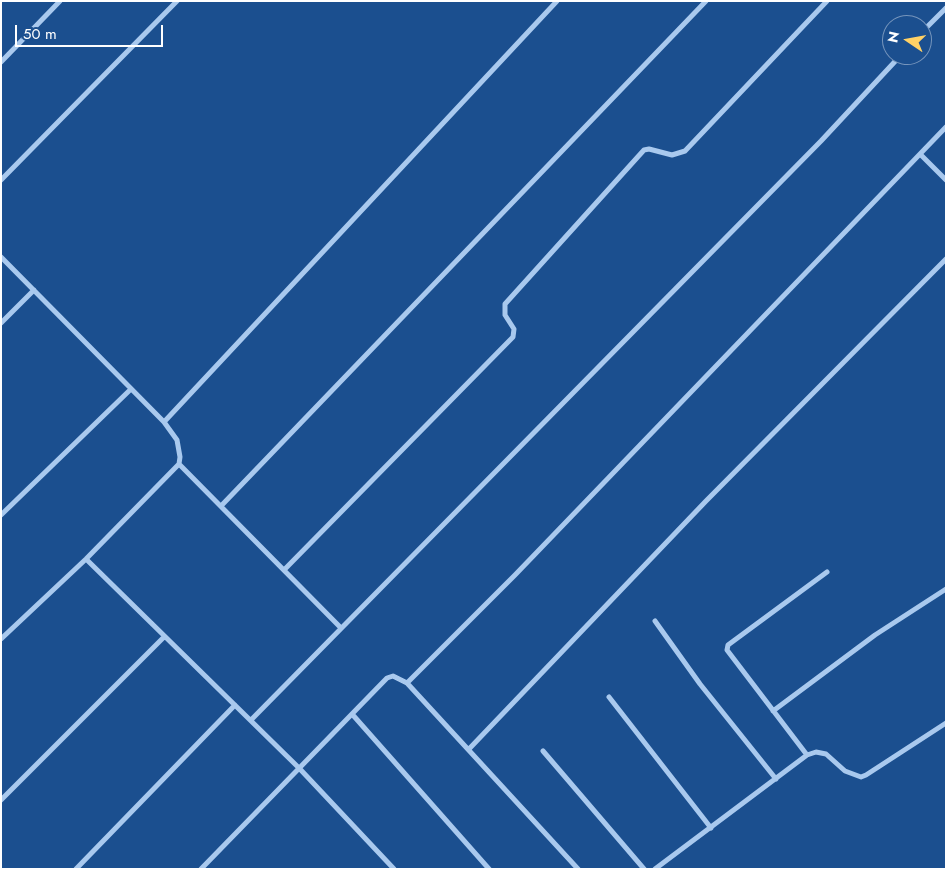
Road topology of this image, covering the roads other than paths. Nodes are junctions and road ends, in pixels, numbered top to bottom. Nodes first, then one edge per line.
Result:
1 (60, 1) edge
2 (177, 1) edge
3 (557, 1) edge
4 (706, 1) edge
5 (827, 1) edge
6 (946, 8) edge
7 (932, 22) edge
8 (1, 62) edge
9 (892, 65) edge
10 (946, 127) edge
11 (920, 154) junction
12 (1, 180) edge
13 (946, 180) edge
14 (1, 257) edge
15 (946, 259) edge
16 (34, 290) junction
17 (1, 323) edge
18 (132, 389) junction
19 (164, 422) junction
20 (179, 464) junction
21 (220, 506) junction
22 (1, 516) edge
23 (86, 559) junction
24 (284, 570) junction
25 (827, 572) dead end
26 (946, 589) edge
27 (656, 621) dead end
28 (341, 628) junction
29 (164, 637) junction
30 (1, 639) edge
31 (407, 683) junction
32 (609, 697) dead end
33 (235, 705) junction
34 (773, 711) junction
35 (352, 714) junction
36 (251, 720) junction
37 (946, 723) edge
38 (469, 749) junction
39 (543, 751) dead end
40 (806, 756) junction
41 (299, 768) junction
42 (776, 779) junction
43 (1, 800) edge
44 (711, 828) junction
45 (391, 868) edge
46 (76, 869) edge
47 (201, 869) edge
48 (489, 869) edge
49 (578, 869) edge
50 (644, 869) edge
51 (656, 869) edge

1 - 8 street
2 - 12 street
3 - 19 street
4 - 21 street
5 - 24 street
6 - 7 street
9 - 28 street
10 - 11 street
11 - 13 street
11 - 31 street
14 - 16 street
15 - 38 street
16 - 17 street
16 - 18 street
18 - 19 street
18 - 22 street
19 - 20 street
20 - 21 street
20 - 23 street
21 - 24 street
23 - 29 street
23 - 30 street
24 - 28 street
25 - 34 street
26 - 34 street
27 - 42 street
28 - 36 street
29 - 33 street
29 - 43 street
31 - 35 street
31 - 38 street
32 - 44 street
33 - 36 street
33 - 46 street
34 - 40 street
35 - 41 street
35 - 48 street
36 - 41 street
37 - 40 street
38 - 49 street
39 - 50 street
40 - 42 street
41 - 45 street
41 - 47 street
42 - 44 street
44 - 51 street

